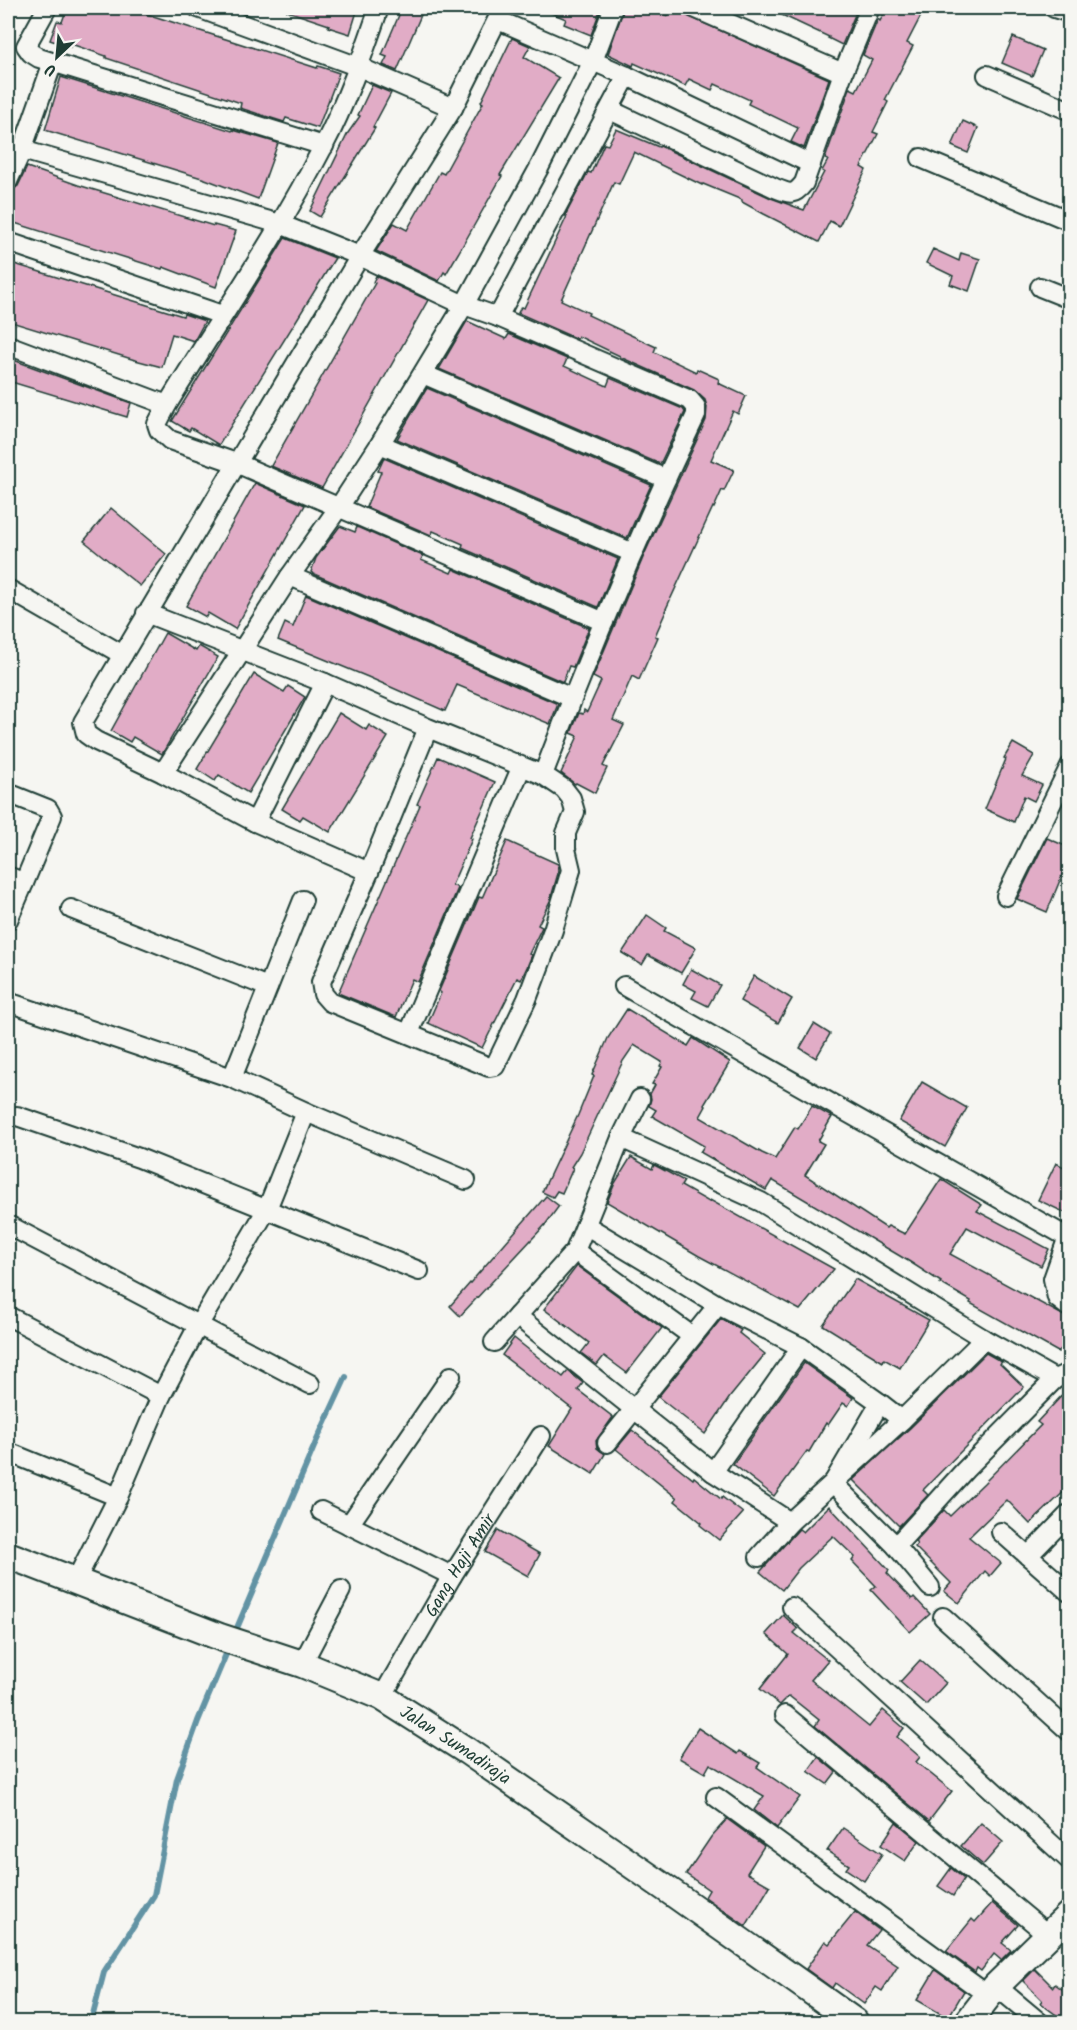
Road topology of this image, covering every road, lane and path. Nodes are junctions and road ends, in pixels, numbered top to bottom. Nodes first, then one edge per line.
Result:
1 (47, 8) edge
2 (198, 8) edge
3 (379, 8) edge
4 (613, 8) edge
5 (694, 8) edge
6 (870, 8) edge
7 (1054, 8) edge
8 (501, 14) edge
9 (1070, 14) edge
10 (593, 61) junction
11 (53, 62) junction
12 (359, 67) junction
13 (843, 73) junction
14 (987, 75) dead end
15 (627, 76) junction
16 (453, 108) junction
17 (610, 110) junction
18 (1070, 111) edge
19 (324, 146) junction
20 (22, 150) junction
21 (921, 158) dead end
22 (811, 164) junction
23 (8, 181) edge
24 (1070, 221) edge
25 (280, 224) junction
26 (8, 242) edge
27 (360, 256) junction
28 (1040, 287) dead end
29 (1070, 299) edge
30 (464, 305) junction
31 (222, 315) junction
32 (498, 317) junction
33 (8, 345) edge
34 (423, 374) junction
35 (167, 405) junction
36 (380, 444) junction
37 (236, 463) junction
38 (666, 479) junction
39 (339, 507) junction
40 (633, 553) junction
41 (290, 576) junction
42 (8, 589) edge
43 (146, 613) junction
44 (604, 622) junction
45 (242, 649) junction
46 (123, 655) junction
47 (325, 683) junction
48 (572, 698) junction
49 (428, 728) junction
50 (1070, 766) edge
51 (521, 768) junction
52 (163, 773) junction
53 (543, 775) junction
54 (8, 793) edge
55 (255, 822) junction
56 (369, 872) junction
57 (16, 879) edge
58 (1006, 896) dead end
59 (303, 900) dead end
60 (71, 909) dead end
61 (8, 920) edge
62 (624, 986) dead end
63 (268, 987) junction
64 (8, 1002) edge
65 (409, 1033) junction
66 (232, 1078) junction
67 (640, 1099) dead end
68 (306, 1113) junction
69 (17, 1116) dead end
70 (621, 1138) junction
71 (466, 1180) dead end
72 (267, 1209) junction
73 (8, 1225) edge
74 (587, 1226) junction
75 (1068, 1234) edge
76 (575, 1251) junction
77 (419, 1271) dead end
78 (718, 1305) junction
79 (1070, 1308) edge
80 (8, 1316) edge
81 (517, 1316) junction
82 (198, 1326) junction
83 (692, 1336) junction
84 (984, 1339) junction
85 (494, 1342) dead end
86 (801, 1347) junction
87 (451, 1376) dead end
88 (1062, 1376) edge
89 (310, 1384) dead end
90 (161, 1396) junction
91 (880, 1402) junction
92 (634, 1411) junction
93 (902, 1420) junction
94 (542, 1436) dead end
95 (607, 1443) dead end
96 (8, 1452) edge
97 (712, 1472) junction
98 (832, 1483) junction
99 (118, 1497) junction
100 (321, 1511) dead end
101 (1070, 1513) edge
102 (789, 1522) junction
103 (350, 1525) junction
104 (1001, 1532) dead end
105 (896, 1546) junction
106 (8, 1556) edge
107 (1028, 1556) junction
108 (759, 1557) dead end
109 (452, 1576) junction
110 (76, 1580) junction
111 (930, 1587) dead end
112 (341, 1590) dead end
113 (1070, 1593) edge
114 (792, 1607) dead end
115 (943, 1617) dead end
116 (302, 1664) junction
117 (382, 1697) junction
118 (785, 1715) dead end
119 (1070, 1732) edge
120 (716, 1797) dead end
121 (1070, 1861) edge
122 (1070, 1914) edge
123 (1047, 1934) junction
124 (992, 1991) junction
125 (855, 2022) edge
126 (969, 2022) edge
127 (1039, 2022) edge

1 - 11 street
2 - 12 street
3 - 12 street
4 - 10 street
5 - 13 street
6 - 13 street
7 - 9 street
8 - 10 street
8 - 16 street
10 - 15 street
10 - 30 street
11 - 19 street
11 - 20 street
12 - 16 street
12 - 19 street
13 - 22 street
14 - 18 street
15 - 17 street
15 - 22 street
16 - 27 street
17 - 22 street
17 - 32 street
19 - 25 street
20 - 23 street
20 - 25 street
21 - 24 street
25 - 27 street
25 - 31 street
26 - 31 street
27 - 30 street
27 - 37 street
28 - 29 street
30 - 32 street
30 - 34 street
31 - 35 street
32 - 38 street
33 - 35 street
34 - 36 street
34 - 38 street
35 - 37 street
36 - 39 street
36 - 40 street
37 - 39 street
37 - 43 street
38 - 40 street
39 - 41 street
39 - 44 street
40 - 44 street
41 - 45 street
41 - 48 street
42 - 46 street
43 - 45 street
43 - 46 street
44 - 48 street
45 - 47 street
45 - 52 street
46 - 52 street
47 - 49 street
47 - 55 street
48 - 53 street
49 - 51 street
49 - 56 street
50 - 58 street
51 - 53 street
51 - 65 street
52 - 55 street
53 - 65 street
54 - 57 street
55 - 56 street
56 - 65 street
57 - 61 street
59 - 63 street
60 - 63 street
62 - 75 street
63 - 66 street
64 - 66 street
66 - 68 street
67 - 70 street
68 - 71 street
68 - 72 street
69 - 72 street
70 - 74 street
70 - 84 street
72 - 77 street
72 - 82 street
73 - 82 street
74 - 76 street
74 - 78 street
75 - 79 street
76 - 81 street
76 - 83 street
78 - 83 street
78 - 86 street
80 - 90 street
81 - 85 street
81 - 92 street
82 - 89 street
82 - 90 street
83 - 92 street
84 - 88 street
84 - 93 street
86 - 91 street
86 - 97 street
87 - 103 street
88 - 105 street
90 - 99 street
91 - 93 street
91 - 98 street
92 - 95 street
92 - 97 street
93 - 98 street
94 - 109 street, Gang Haji Amir
96 - 99 street
97 - 102 street
98 - 102 street
98 - 105 street
99 - 110 street
100 - 103 street
101 - 107 street
102 - 108 street
103 - 109 street
104 - 107 street
105 - 111 street
106 - 110 street, Jalan Sumadiraja
107 - 113 street
109 - 117 street, Gang Haji Amir
110 - 116 street, Jalan Sumadiraja
112 - 116 street
114 - 121 street
115 - 119 street
116 - 117 street, Jalan Sumadiraja
117 - 125 street, Jalan Sumadiraja
118 - 123 street
120 - 124 street
122 - 123 street
123 - 124 street
124 - 126 street
124 - 127 street

